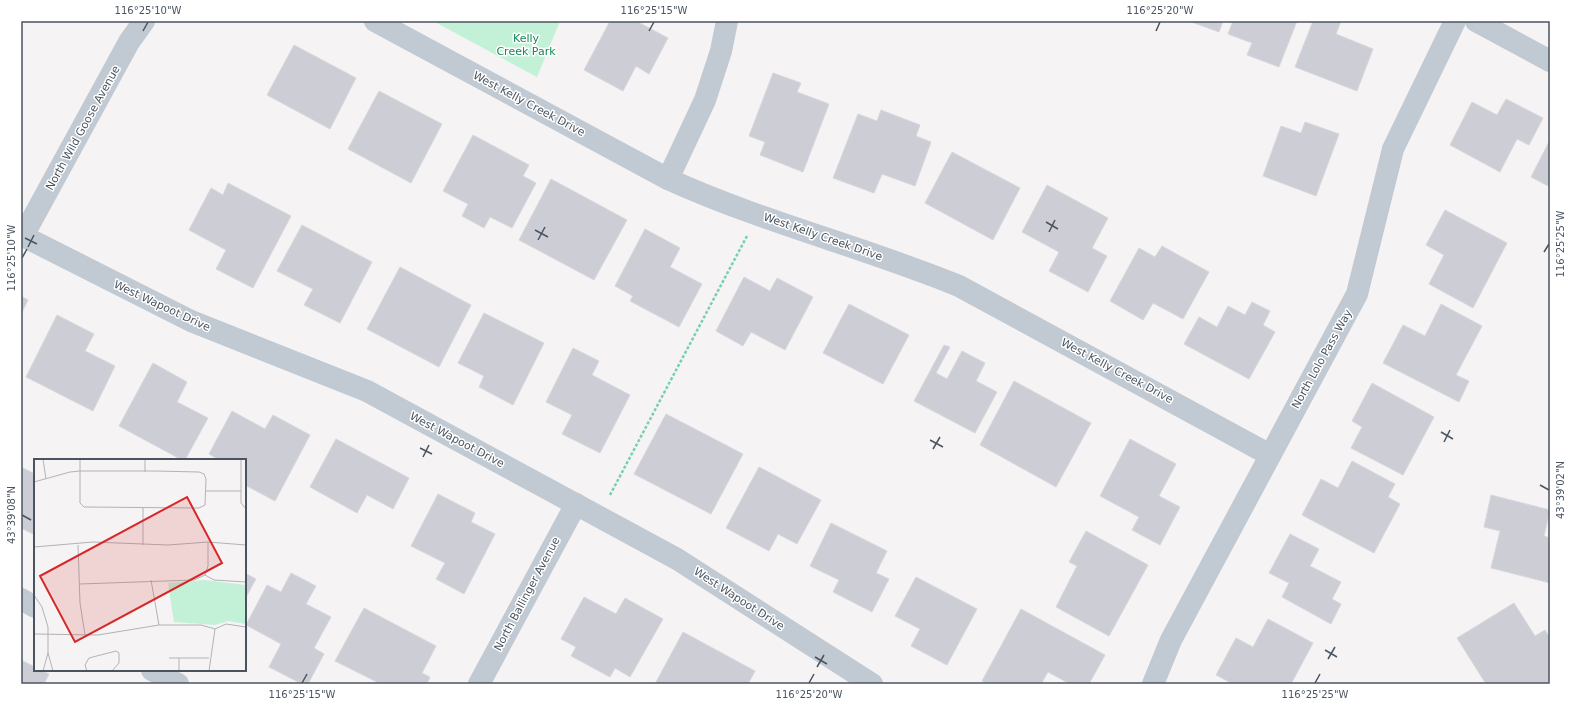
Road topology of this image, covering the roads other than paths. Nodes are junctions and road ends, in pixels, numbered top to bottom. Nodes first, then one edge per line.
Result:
1 (144, 21) edge
2 (375, 21) edge
3 (727, 21) edge
4 (1455, 21) edge
5 (1476, 21) edge
6 (1550, 61) edge
7 (668, 179) junction
8 (22, 235) edge
9 (1270, 455) junction
10 (576, 504) junction
11 (21, 599) edge
12 (34, 606) edge
13 (154, 671) edge
14 (178, 684) edge
15 (479, 684) edge
16 (872, 684) edge
17 (1153, 684) edge

1 - 8 street, North Wild Goose Avenue
2 - 7 street, West Kelly Creek Drive
3 - 7 street
4 - 9 street, North Lolo Pass Way
5 - 6 street
7 - 9 street, West Kelly Creek Drive
8 - 10 street, West Wapoot Drive
9 - 17 street, North Lolo Pass Way
10 - 15 street, North Ballinger Avenue
10 - 16 street, West Wapoot Drive
11 - 12 street
13 - 14 street

